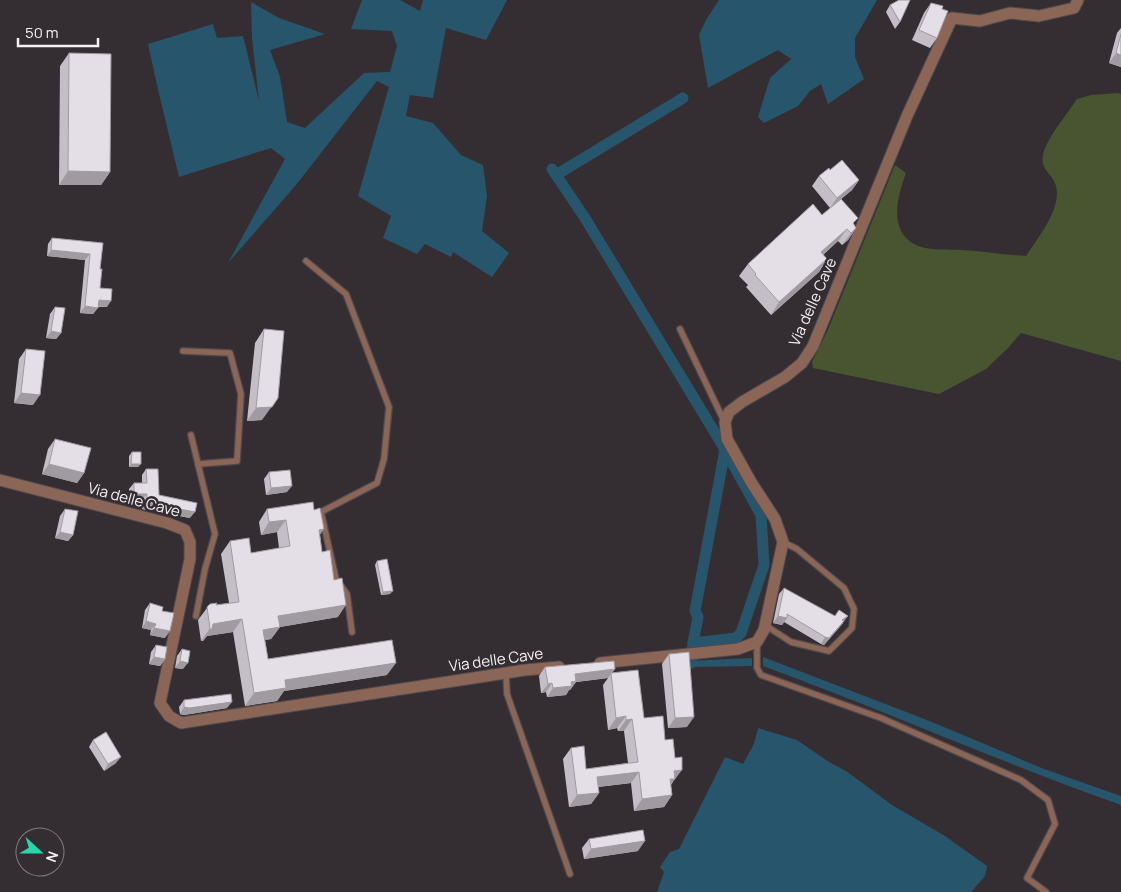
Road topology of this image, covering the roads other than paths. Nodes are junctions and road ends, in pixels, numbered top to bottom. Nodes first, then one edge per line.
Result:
1 (1078, 0) edge
2 (306, 261) dead end
3 (680, 329) dead end
4 (183, 351) dead end
5 (725, 422) junction
6 (191, 435) dead end
7 (198, 464) junction
8 (0, 480) edge
9 (783, 542) junction
10 (196, 616) dead end
11 (765, 625) junction
12 (352, 632) dead end
13 (757, 642) junction
14 (592, 663) edge
15 (573, 665) edge
16 (506, 673) junction
17 (570, 874) dead end
18 (1046, 892) edge

1 - 5 street, Via delle Cave
2 - 12 lane
3 - 5 lane
4 - 7 lane
5 - 9 street
6 - 7 lane
7 - 10 lane
8 - 16 street, Via delle Cave
9 - 11 street
9 - 11 lane
11 - 13 street
13 - 14 street
13 - 18 lane
15 - 16 street, Via delle Cave
16 - 17 lane

